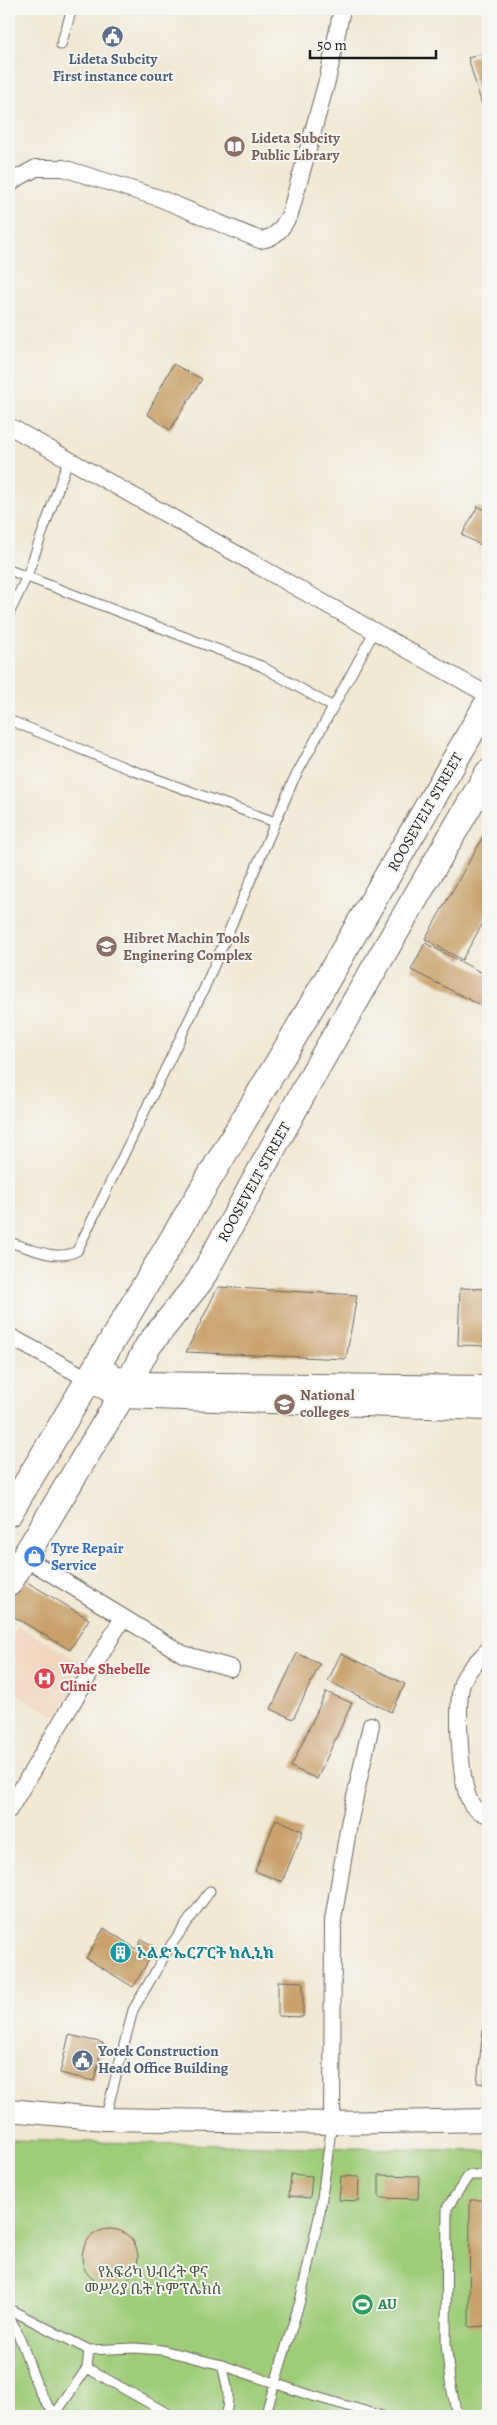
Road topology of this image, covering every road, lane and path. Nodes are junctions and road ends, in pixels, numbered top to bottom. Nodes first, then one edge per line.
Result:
1 (72, 9) edge
2 (342, 9) edge
3 (61, 45) dead end
4 (9, 186) edge
5 (9, 426) edge
6 (68, 458) junction
7 (9, 570) edge
8 (27, 576) junction
9 (9, 614) edge
10 (375, 630) junction
11 (488, 695) edge
12 (488, 703) edge
13 (333, 707) junction
14 (9, 720) edge
15 (488, 772) edge
16 (275, 822) junction
17 (9, 1242) edge
18 (9, 1336) edge
19 (92, 1372) junction
20 (488, 1387) edge
21 (124, 1390) junction
22 (488, 1408) edge
23 (9, 1513) edge
24 (24, 1557) junction
25 (9, 1583) edge
26 (122, 1619) junction
27 (488, 1650) edge
28 (231, 1668) dead end
29 (371, 1725) dead end
30 (9, 1810) edge
31 (488, 1815) edge
32 (210, 1891) dead end
33 (9, 2110) edge
34 (105, 2119) junction
35 (488, 2120) edge
36 (332, 2122) junction
37 (488, 2175) edge
38 (9, 2310) edge
39 (9, 2317) edge
40 (89, 2350) junction
41 (222, 2365) junction
42 (87, 2368) junction
43 (276, 2383) junction
44 (55, 2416) edge
45 (172, 2416) edge
46 (225, 2416) edge
47 (264, 2416) edge
48 (382, 2416) edge
49 (457, 2416) edge

1 - 3 lane
2 - 4 street
5 - 6 street
6 - 8 lane
6 - 10 street
7 - 8 lane
8 - 9 lane
8 - 13 lane
10 - 11 street
10 - 13 lane
12 - 19 main road, ROOSEVELT STREET
13 - 16 lane
14 - 16 lane
15 - 21 main road, ROOSEVELT STREET
16 - 17 lane
18 - 19 street
19 - 21 street
19 - 23 main road, ROOSEVELT STREET
20 - 21 street
21 - 22 street
21 - 24 main road, ROOSEVELT STREET
24 - 25 main road, ROOSEVELT STREET
24 - 26 street
26 - 28 street
26 - 30 street
27 - 31 street
29 - 36 street
32 - 34 lane
33 - 34 street
34 - 36 street
35 - 36 street
36 - 43 lane
37 - 49 lane
38 - 40 lane
39 - 44 lane
40 - 41 lane
40 - 42 lane
41 - 43 lane
41 - 46 lane
42 - 44 lane
42 - 45 lane
43 - 47 lane
43 - 48 lane

